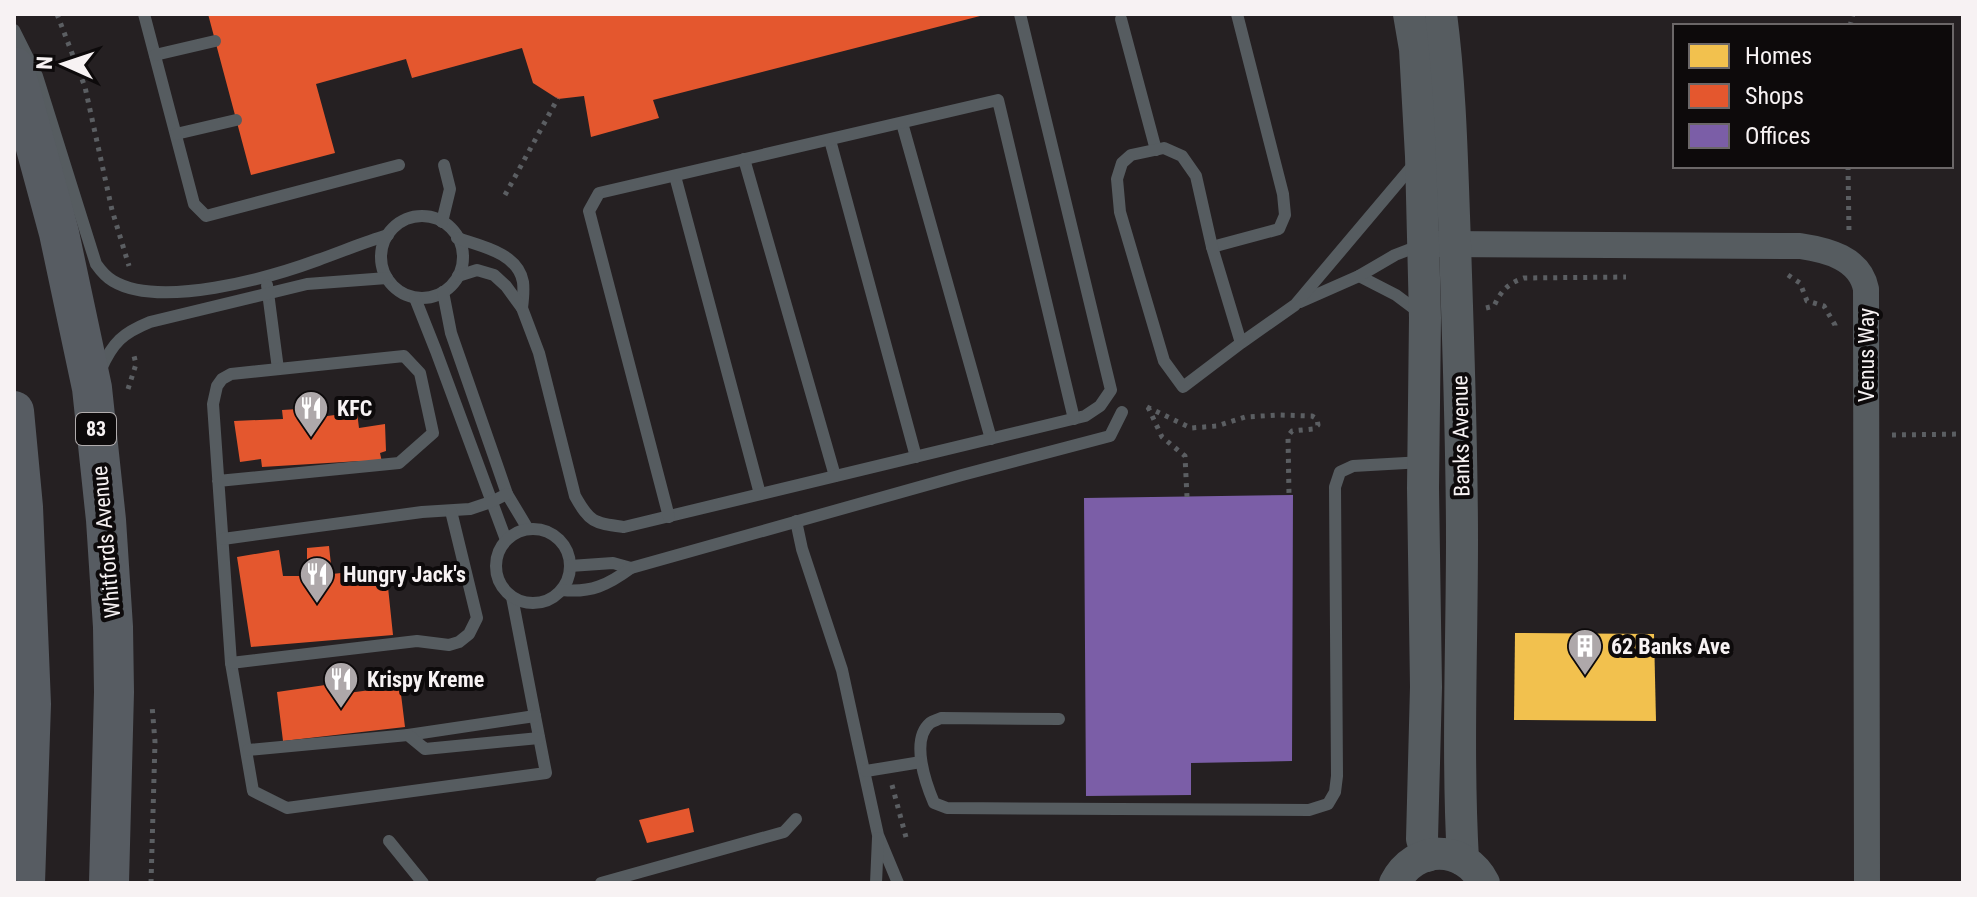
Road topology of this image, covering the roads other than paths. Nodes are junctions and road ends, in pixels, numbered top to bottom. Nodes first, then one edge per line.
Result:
1 (144, 14) edge
2 (1020, 14) edge
3 (1237, 14) edge
4 (1409, 14) edge
5 (1441, 14) edge
6 (1121, 19) dead end
7 (14, 30) edge
8 (215, 41) dead end
9 (155, 55) junction
10 (14, 67) edge
11 (236, 120) dead end
12 (902, 123) junction
13 (176, 134) junction
14 (830, 140) junction
15 (1156, 150) junction
16 (1421, 156) junction
17 (744, 159) junction
18 (399, 165) dead end
19 (444, 165) dead end
20 (675, 176) junction
21 (442, 222) junction
22 (388, 235) junction
23 (457, 238) junction
24 (1440, 244) junction
25 (1212, 247) junction
26 (458, 276) junction
27 (1359, 276) junction
28 (266, 277) junction
29 (387, 278) junction
30 (443, 292) junction
31 (267, 293) junction
32 (415, 298) junction
33 (1295, 305) junction
34 (522, 308) junction
35 (1425, 318) junction
36 (1241, 343) junction
37 (278, 369) junction
38 (92, 388) junction
39 (14, 411) edge
40 (1122, 412) dead end
41 (1074, 419) junction
42 (991, 439) junction
43 (916, 457) junction
44 (1423, 462) junction
45 (835, 476) junction
46 (218, 481) junction
47 (507, 494) junction
48 (760, 494) junction
49 (491, 502) junction
50 (451, 511) junction
51 (669, 517) junction
52 (796, 521) junction
53 (528, 529) junction
54 (223, 539) junction
55 (506, 540) junction
56 (570, 566) junction
57 (631, 568) junction
58 (562, 590) junction
59 (518, 600) junction
60 (231, 663) junction
61 (113, 708) junction
62 (535, 716) junction
63 (1059, 719) dead end
64 (408, 735) junction
65 (539, 738) junction
66 (248, 750) junction
67 (921, 762) junction
68 (866, 771) junction
69 (796, 819) dead end
70 (878, 835) junction
71 (389, 841) dead end
72 (1427, 856) junction
73 (1479, 876) edge
74 (25, 883) edge
75 (109, 883) edge
76 (137, 883) edge
77 (423, 883) edge
78 (601, 883) edge
79 (876, 883) edge
80 (898, 883) edge
81 (1395, 883) edge
82 (1867, 883) edge

1 - 9 lane
2 - 41 lane
3 - 25 lane
4 - 16 street, Banks Avenue
5 - 24 street, Banks Avenue
6 - 15 lane
7 - 28 lane
8 - 9 lane
9 - 13 lane
10 - 38 main road, Whitfords Avenue / 83
11 - 13 lane
12 - 14 lane
12 - 41 lane
12 - 42 lane
13 - 18 lane
14 - 17 lane
14 - 43 lane
15 - 25 lane
15 - 36 lane
16 - 24 street, Banks Avenue
16 - 33 lane
17 - 20 lane
17 - 45 lane
19 - 21 lane
20 - 48 lane
20 - 51 lane
21 - 22 lane
21 - 23 lane
22 - 28 lane
22 - 29 lane
23 - 26 lane
23 - 34 lane
24 - 27 lane
24 - 35 street, Banks Avenue
24 - 73 street, Banks Avenue
24 - 82 street, Venus Way
25 - 36 lane
26 - 30 lane
26 - 34 lane
27 - 33 lane
27 - 35 lane
28 - 31 lane
29 - 31 lane
29 - 32 lane
30 - 32 lane
30 - 47 lane
31 - 37 lane
31 - 38 lane
32 - 49 lane
33 - 36 lane
34 - 51 lane
35 - 44 street, Banks Avenue
37 - 46 lane
37 - 46 lane
38 - 61 main road, Whitfords Avenue / 83
39 - 74 main road
40 - 52 lane
41 - 42 lane
42 - 43 lane
43 - 45 lane
44 - 67 lane
44 - 72 street, Banks Avenue
45 - 48 lane
46 - 54 lane
47 - 49 lane
47 - 53 lane
48 - 51 lane
49 - 50 lane
49 - 55 lane
50 - 54 lane
50 - 60 lane
52 - 57 lane
52 - 68 lane
53 - 55 lane
53 - 56 lane
54 - 60 lane
55 - 59 lane
56 - 57 lane
56 - 58 lane
57 - 58 lane
58 - 59 lane
59 - 62 lane
60 - 66 lane
61 - 75 main road, Whitfords Avenue / 83
61 - 76 main road
62 - 64 lane
62 - 65 lane
63 - 67 lane
64 - 65 lane
64 - 66 lane
65 - 66 lane
67 - 68 lane
68 - 70 lane
69 - 78 lane
70 - 79 lane
70 - 80 lane
71 - 77 lane
72 - 73 street
72 - 81 street

